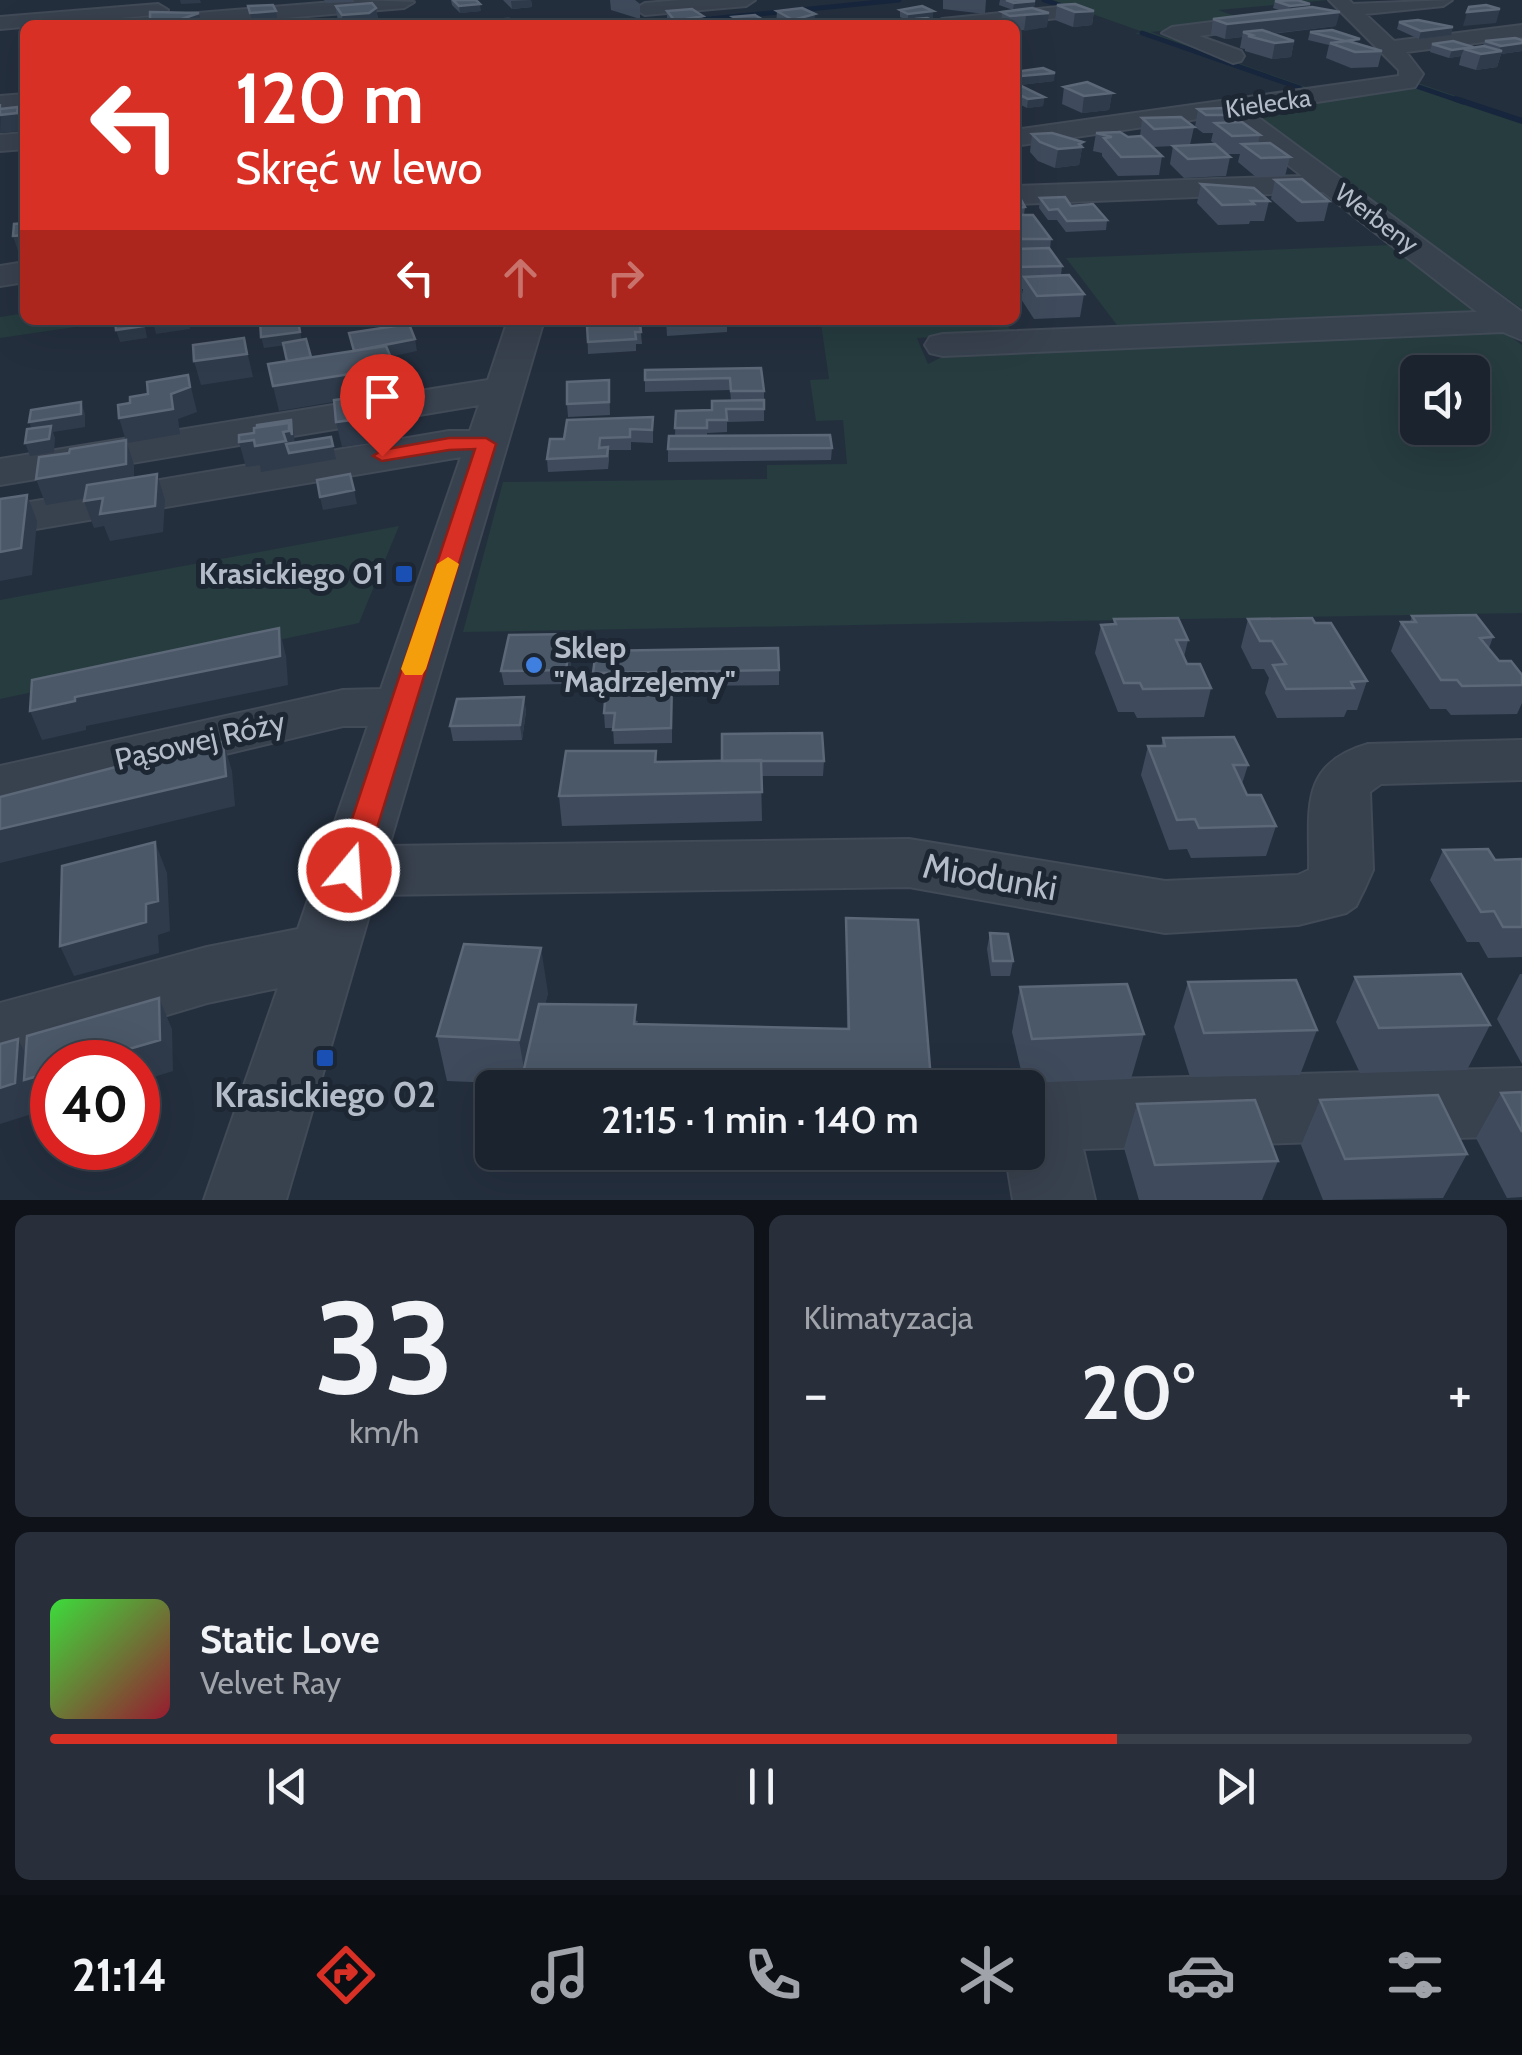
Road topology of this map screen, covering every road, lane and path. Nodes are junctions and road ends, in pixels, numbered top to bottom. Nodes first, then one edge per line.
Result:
1 (278, 0) edge
2 (746, 0) edge
3 (1443, 0) edge
4 (403, 1) edge
5 (691, 2) edge
6 (645, 9) dead end
7 (1348, 9) edge
8 (1058, 13) edge
9 (419, 19) dead end
10 (36, 20) edge
11 (183, 20) edge
12 (990, 20) edge
13 (1522, 32) edge
14 (1390, 48) junction
15 (1233, 56) dead end
16 (1231, 108) junction
17 (1020, 137) edge
18 (1331, 183) junction
19 (1020, 195) edge
20 (524, 325) edge
21 (1517, 325) edge
22 (942, 346) dead end
23 (504, 389) junction
24 (486, 444) junction
25 (0, 472) edge
26 (0, 521) edge
27 (401, 707) junction
28 (1522, 760) edge
29 (0, 787) edge
30 (349, 870) junction
31 (324, 951) junction
32 (0, 1034) edge
33 (1522, 1102) edge
34 (245, 1200) edge
35 (1054, 1200) edge

1 - 10 street
2 - 5 street
3 - 7 street
4 - 9 street
4 - 11 street
5 - 6 street
7 - 14 street, Kielecka
7 - 15 street
8 - 12 street
13 - 14 street
14 - 16 street, Kielecka
16 - 17 street, Kielecka
16 - 18 street, Werbeny
18 - 19 street
18 - 21 street, Werbeny
20 - 23 street
21 - 22 street
23 - 24 street
23 - 25 street
24 - 26 street
24 - 27 street
27 - 29 street, Pąsowej Róży
27 - 30 street
28 - 30 street, Miodunki
30 - 31 street
31 - 32 street
31 - 34 street
33 - 35 street

